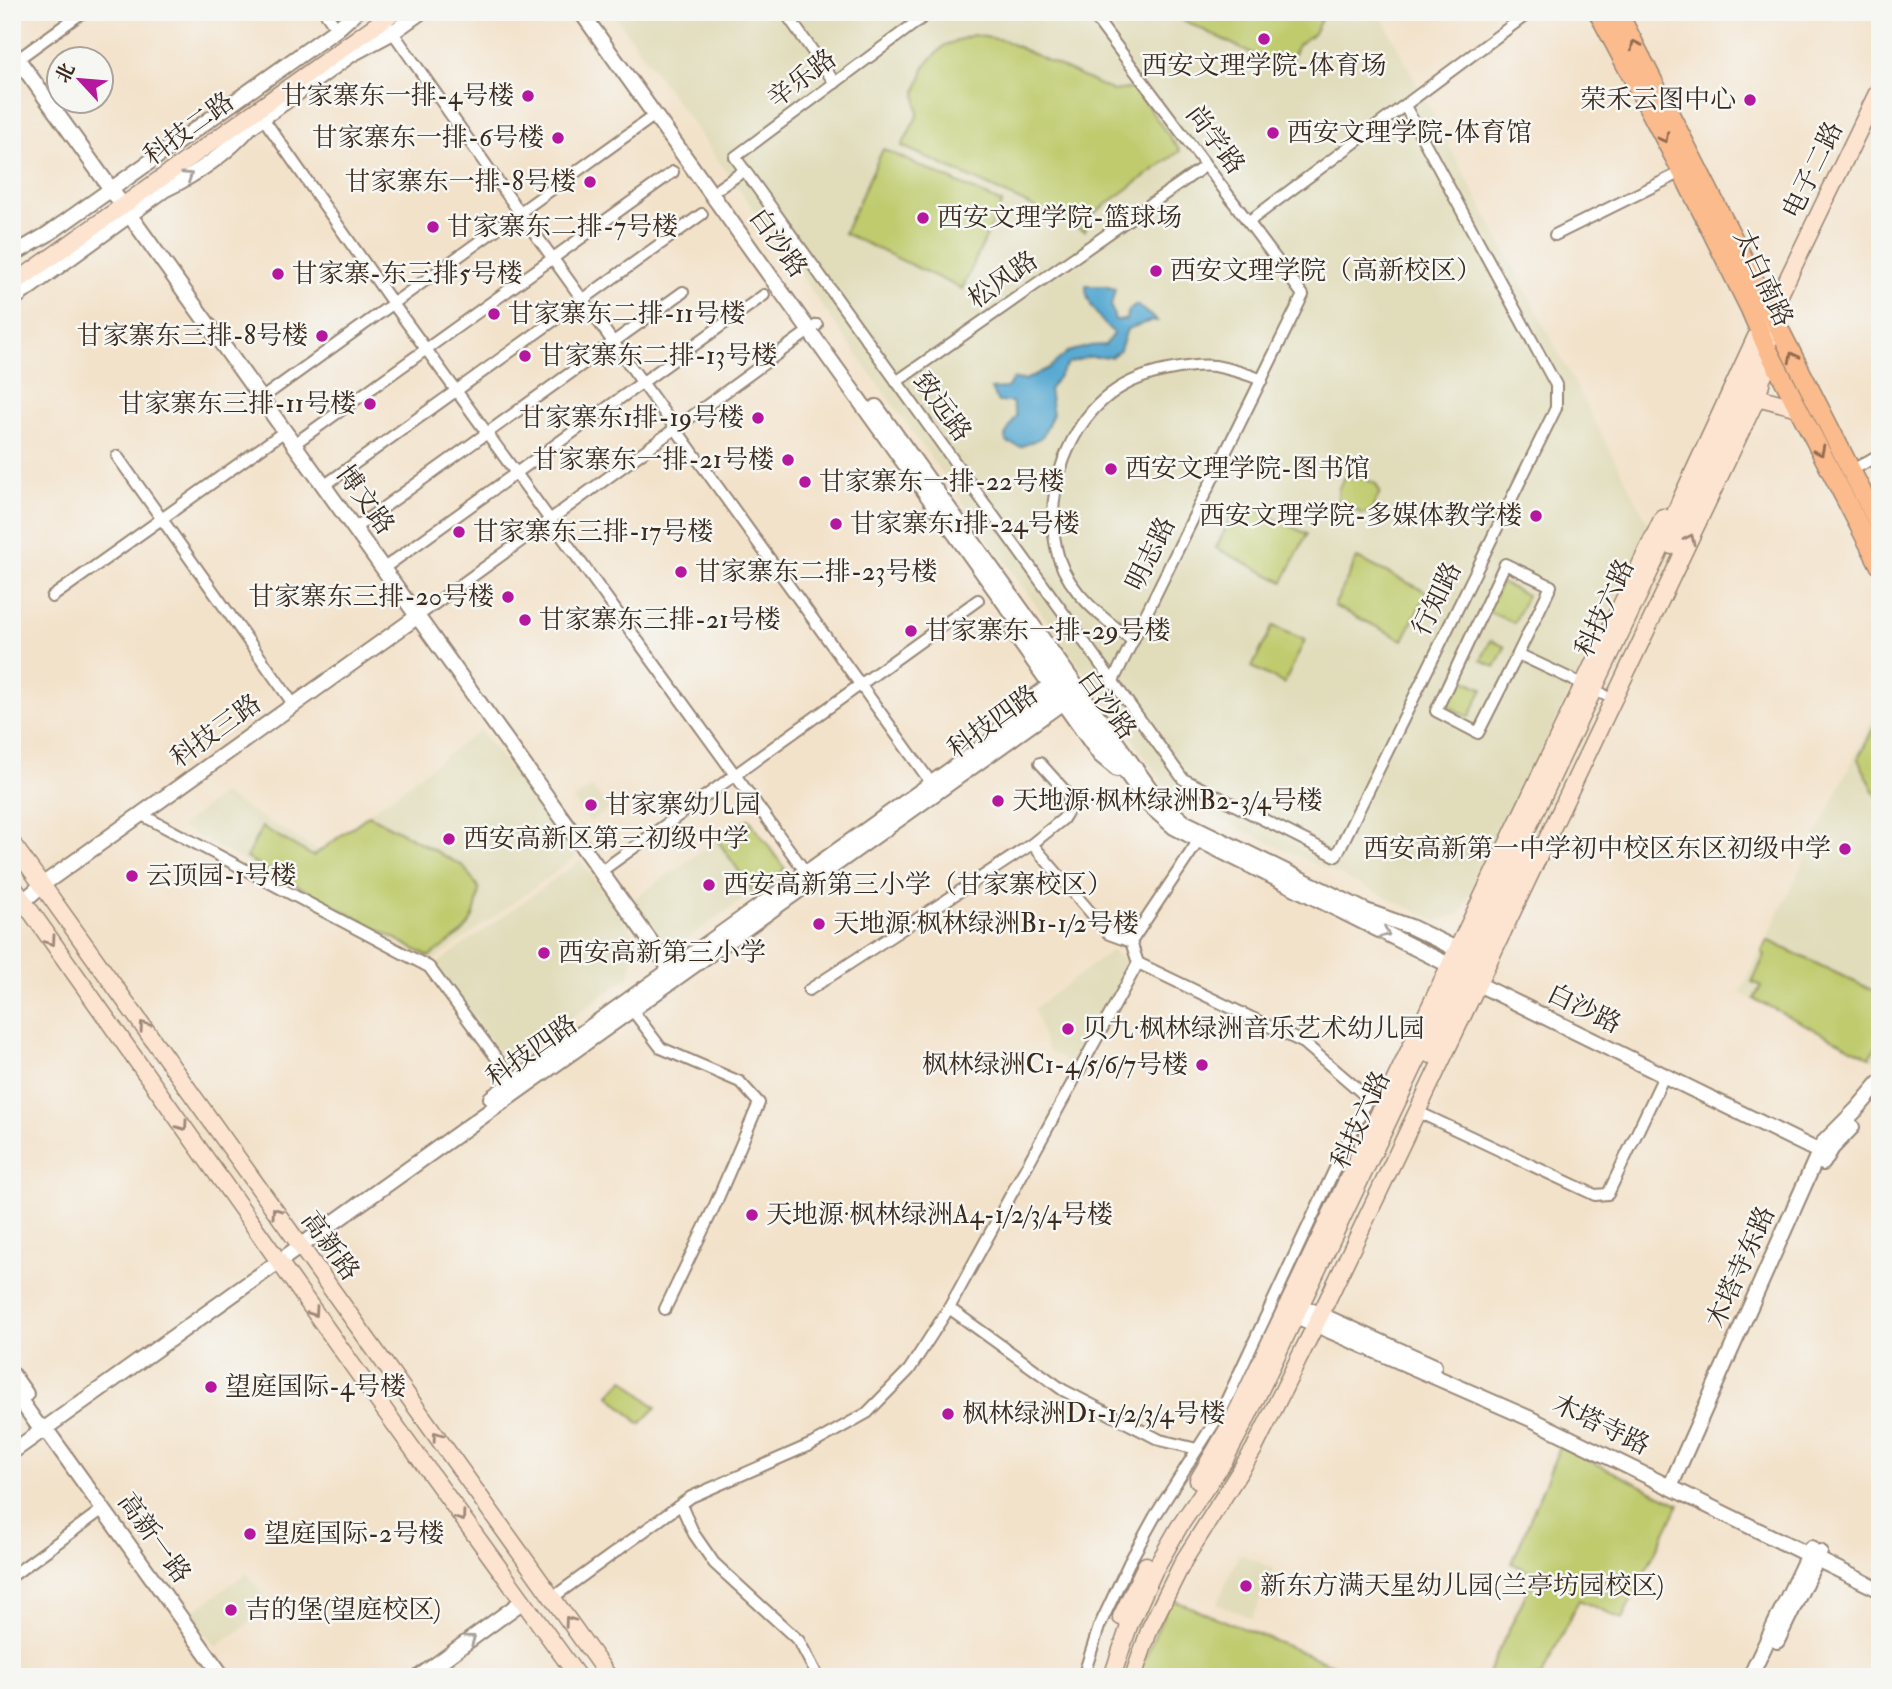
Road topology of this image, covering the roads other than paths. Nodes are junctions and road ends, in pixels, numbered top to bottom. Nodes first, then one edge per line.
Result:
1 (83, 12) edge
2 (325, 12) edge
3 (356, 12) edge
4 (422, 12) edge
5 (785, 12) edge
6 (930, 12) edge
7 (1091, 12) edge
8 (1530, 12) edge
9 (1598, 12) edge
10 (584, 14) edge
11 (1622, 14) edge
12 (387, 19) edge
13 (337, 29) junction
14 (15, 55) edge
15 (835, 83) junction
16 (1880, 87) edge
17 (1405, 106) junction
18 (1880, 108) edge
19 (655, 115) junction
20 (262, 118) junction
21 (735, 157) joint
22 (1205, 166) junction
23 (745, 170) junction
24 (673, 172) dead end
25 (1682, 172) junction
26 (719, 188) junction
27 (119, 202) junction
28 (520, 213) junction
29 (702, 214) dead end
30 (1248, 222) junction
31 (1555, 235) dead end
32 (12, 255) edge
33 (553, 258) junction
34 (12, 273) edge
35 (12, 285) edge
36 (683, 292) dead end
37 (764, 295) dead end
38 (1303, 295) joint
39 (582, 299) junction
40 (12, 300) edge
41 (394, 304) junction
42 (813, 327) junction
43 (1767, 332) junction
44 (613, 342) junction
45 (426, 348) junction
46 (1262, 380) junction
47 (897, 382) junction
48 (643, 384) junction
49 (457, 390) junction
50 (1751, 395) junction
51 (262, 398) junction
52 (1798, 408) junction
53 (675, 428) junction
54 (285, 431) junction
55 (487, 433) junction
56 (294, 444) junction
57 (1880, 454) edge
58 (117, 456) dead end
59 (1851, 471) junction
60 (516, 473) junction
61 (325, 485) junction
62 (161, 519) junction
63 (549, 519) junction
64 (1880, 527) edge
65 (355, 528) junction
66 (1880, 566) edge
67 (384, 568) junction
68 (52, 597) dead end
69 (978, 600) dead end
70 (418, 616) junction
71 (1133, 641) junction
72 (1517, 654) junction
73 (1112, 683) junction
74 (861, 685) junction
75 (1593, 690) junction
76 (1065, 694) junction
77 (294, 705) junction
78 (994, 745) junction
79 (1040, 763) dead end
80 (735, 774) junction
81 (932, 784) junction
82 (142, 815) junction
83 (1199, 840) junction
84 (12, 844) edge
85 (1032, 844) junction
86 (600, 872) junction
87 (807, 874) junction
88 (42, 885) junction
89 (16, 899) edge
90 (1131, 942) junction
91 (1138, 963) junction
92 (1467, 968) junction
93 (674, 975) junction
94 (809, 990) dead end
95 (633, 1011) junction
96 (1664, 1076) junction
97 (1880, 1082) edge
98 (517, 1085) junction
99 (1880, 1096) edge
100 (1416, 1111) junction
101 (1825, 1149) junction
102 (298, 1243) junction
103 (277, 1259) junction
104 (949, 1308) junction
105 (665, 1309) dead end
106 (1308, 1315) junction
107 (12, 1374) edge
108 (12, 1389) edge
109 (42, 1424) junction
110 (12, 1442) edge
111 (1197, 1449) junction
112 (12, 1452) edge
113 (1676, 1485) junction
114 (681, 1505) junction
115 (103, 1509) junction
116 (1814, 1553) junction
117 (12, 1576) edge
118 (1880, 1580) edge
119 (1880, 1590) edge
120 (552, 1598) junction
121 (523, 1601) junction
122 (223, 1677) edge
123 (419, 1677) edge
124 (578, 1677) edge
125 (609, 1677) edge
126 (818, 1677) edge
127 (1083, 1677) edge
128 (1101, 1677) edge
129 (1112, 1677) edge
130 (1122, 1677) edge
131 (1133, 1677) edge
132 (1750, 1677) edge
133 (1760, 1677) edge

1 - 14 street
2 - 13 street
3 - 13 street
4 - 12 street
5 - 15 street
6 - 15 street, 辛乐路
7 - 22 street, 尚学路
8 - 17 street
9 -> 25 main road, 太白南路
10 - 19 street, 白沙路
10 - 26 street, 白沙路
43 -> 11 main road, 太白南路
12 - 20 street
12 - 27 main road, 科技二路
12 - 28 street
13 - 27 street
14 - 27 street, 博文路
15 - 21 street, 辛乐路
16 - 43 main road, 电子二路
17 - 30 street
17 - 73 street, 行知路
18 - 43 main road, 电子二路
19 - 28 street
19 - 42 street, 白沙路
27 -> 20 street
20 - 41 street
21 - 23 street, 致远路
22 - 30 street, 尚学路
22 - 47 street, 松风路
23 - 26 street
23 - 47 street, 致远路
24 - 33 street
25 - 31 street
25 - 43 main road, 太白南路
26 - 42 street, 白沙路
27 - 32 street
27 - 34 main road, 科技二路
27 - 35 main road, 科技二路
27 - 40 street
27 - 51 street, 博文路
28 - 33 street
28 - 41 street
29 - 39 street
30 - 38 street, 尚学路
33 - 39 street
33 - 45 street
36 - 44 street
37 - 48 street
38 - 46 street, 明志路
39 - 44 street
39 - 49 street
41 - 45 street
41 - 51 street
42 - 53 street
42 - 76 street, 白沙路
42 - 76 street, 白沙路
43 - 50 main road, 科技六路
43 - 52 main road, 太白南路
59 -> 43 main road, 太白南路
43 - 75 main road
44 - 48 street
44 - 55 street
45 - 49 street
45 - 56 street
46 - 71 street, 明志路
46 - 71 street
47 - 73 street, 致远路
48 - 53 street
48 - 60 street
49 - 55 street
49 - 61 street
50 - 52 main road
50 - 75 main road, 科技六路
92 -> 50 main road
51 - 54 street, 博文路
52 -> 66 main road, 太白南路
53 - 63 street
53 - 74 street
54 - 56 street, 博文路
54 - 62 street
55 - 60 street
55 - 65 street
56 - 61 street, 博文路
57 - 59 street
58 - 62 street
59 - 64 main road, 太白南路
60 - 63 street
60 - 67 street
61 - 65 street, 博文路
62 - 68 street
62 - 77 street
63 - 70 street
63 - 80 street
65 - 67 street, 博文路
67 - 70 street, 博文路
69 - 74 street
70 - 77 street, 科技三路
70 - 86 street, 博文路
71 - 73 street, 明志路
72 - 72 street
72 - 75 street
74 - 80 street
74 - 81 street
75 - 92 main road, 科技六路
75 - 92 main road
76 - 78 street, 科技四路
76 - 78 street
76 - 83 street, 白沙路
76 - 92 street, 白沙路
77 - 82 street, 科技三路
78 - 81 street, 科技四路
78 - 93 street, 科技四路
79 - 85 street
80 - 86 street
80 - 87 street
81 - 87 street, 科技四路
82 - 88 street, 科技三路
82 - 98 street
83 - 90 street
83 -> 92 street, 白沙路
84 - 88 main road, 高新路
85 - 90 street
85 - 94 street
86 - 93 street, 博文路
87 - 93 street, 科技四路
88 - 89 street, 科技三路
102 -> 88 main road, 高新路
89 -> 103 main road, 高新路
90 - 91 street
91 - 104 street
91 - 111 street
92 - 96 street, 白沙路
92 - 100 main road
92 - 101 street, 白沙路
92 - 106 main road, 科技六路
92 - 128 main road
93 - 95 street, 科技四路
93 - 98 street, 科技四路
95 - 98 street, 科技四路
95 - 105 street
96 - 100 street
96 - 101 street, 白沙路
97 - 101 street, 木塔寺东路
98 - 102 street, 科技四路
99 - 101 street, 木塔寺东路
100 - 106 main road
101 - 113 street, 木塔寺东路
102 - 103 street, 科技四路
120 -> 102 main road, 高新路
103 - 109 street, 科技四路
103 -> 121 main road, 高新路
104 - 111 street
104 - 114 street
106 - 113 street, 木塔寺路
106 - 129 main road, 科技六路
106 - 130 main road, 科技六路
106 - 131 main road
107 - 109 street, 高新一路
108 - 109 street, 高新一路
109 - 110 street, 科技四路
109 - 112 street, 科技四路
109 - 115 street, 高新一路
111 - 127 street
113 - 116 street, 木塔寺路
114 - 120 street
114 - 126 street
115 - 117 street
115 - 122 street, 高新一路
116 - 118 street, 木塔寺路
116 - 119 street, 木塔寺路
116 - 132 street
116 - 133 street
125 -> 120 main road, 高新路
123 -> 121 street
121 - 124 main road, 高新路

